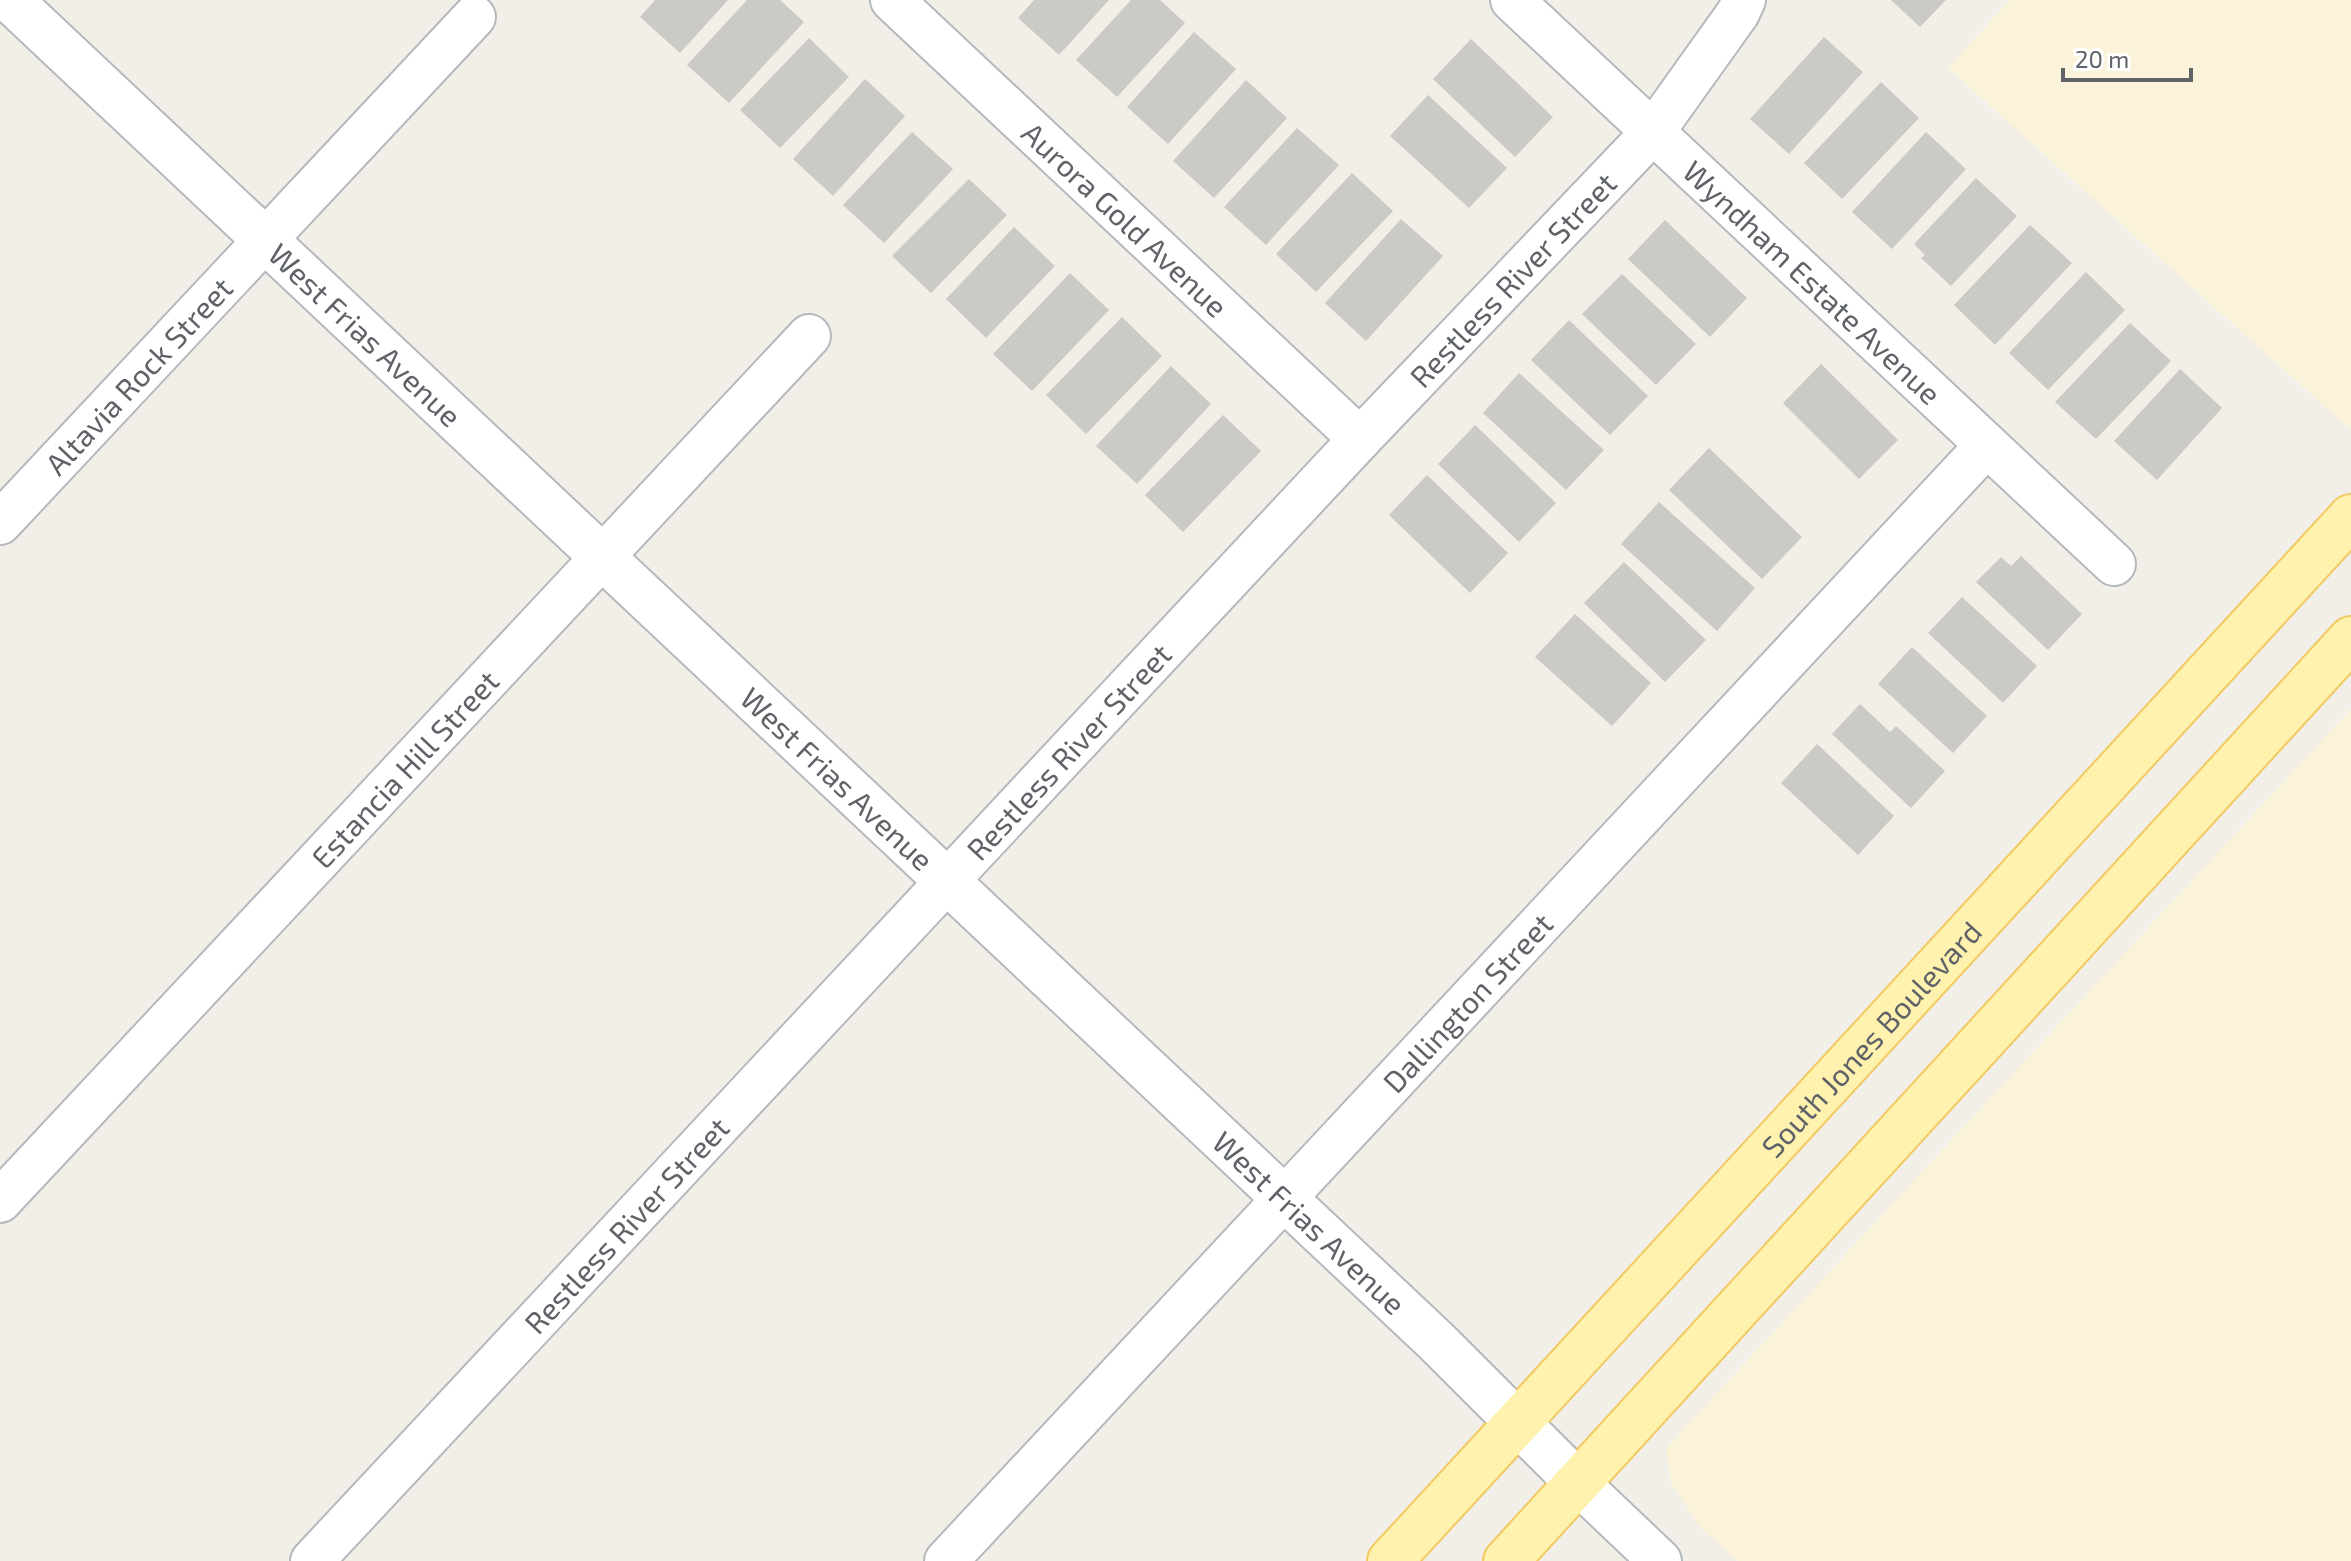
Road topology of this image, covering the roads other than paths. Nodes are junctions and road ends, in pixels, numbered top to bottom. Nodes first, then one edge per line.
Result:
1 (10, 0) edge
2 (892, 0) edge
3 (1512, 0) edge
4 (1744, 0) edge
5 (474, 17) dead end
6 (1653, 132) junction
7 (265, 240) junction
8 (809, 336) dead end
9 (1360, 439) junction
10 (1987, 445) junction
11 (2351, 517) edge
12 (0, 523) edge
13 (602, 557) junction
14 (2114, 564) dead end
15 (2351, 639) edge
16 (946, 882) junction
17 (1284, 1199) junction
18 (0, 1201) edge
19 (1518, 1423) junction
20 (1579, 1484) junction
21 (312, 1561) edge
22 (946, 1561) edge
23 (1390, 1561) edge
24 (1506, 1561) edge
25 (1660, 1561) edge

1 - 7 street, West Frias Avenue
2 - 9 street, Aurora Gold Avenue
3 - 6 street, Wyndham Estate Avenue
4 - 6 street, Restless River Street
5 - 7 street, Altavia Rock Street
6 - 9 street, Restless River Street
6 - 10 street, Wyndham Estate Avenue
7 - 12 street, Altavia Rock Street
7 - 13 street, West Frias Avenue
8 - 13 street, Estancia Hill Street
9 - 16 street, Restless River Street
10 - 14 street, Wyndham Estate Avenue
10 - 17 street, Dallington Street
11 - 19 main road, South Jones Boulevard
13 - 16 street, West Frias Avenue
13 - 18 street, Estancia Hill Street
15 - 20 main road
16 - 17 street, West Frias Avenue
16 - 21 street, Restless River Street
17 - 19 street, West Frias Avenue
17 - 22 street, Dallington Street
19 - 20 street, West Frias Avenue
19 - 23 main road, South Jones Boulevard
20 - 24 main road
20 - 25 street, West Frias Avenue

